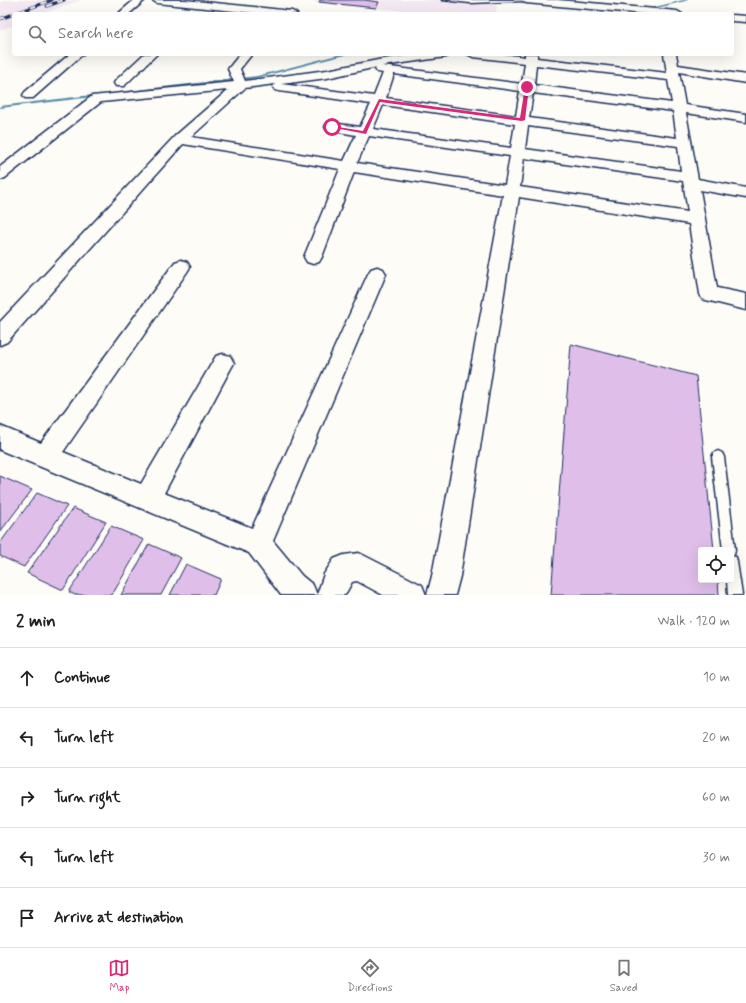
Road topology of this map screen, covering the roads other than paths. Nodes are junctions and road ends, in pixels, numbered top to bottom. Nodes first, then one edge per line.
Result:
1 (140, 0) edge
2 (158, 0) edge
3 (444, 0) edge
4 (525, 2) edge
5 (287, 4) dead end
6 (204, 5) junction
7 (125, 12) edge
8 (196, 12) edge
9 (270, 12) edge
10 (280, 12) edge
11 (650, 12) edge
12 (734, 18) edge
13 (746, 19) edge
14 (75, 56) edge
15 (149, 56) edge
16 (244, 56) edge
17 (430, 56) edge
18 (512, 56) edge
19 (531, 57) edge
20 (672, 66) edge
21 (361, 67) junction
22 (390, 70) junction
23 (746, 78) edge
24 (243, 82) junction
25 (120, 83) dead end
26 (527, 87) junction
27 (29, 95) dead end
28 (379, 100) junction
29 (679, 108) junction
30 (746, 118) edge
31 (522, 120) junction
32 (332, 127) dead end
33 (364, 133) junction
34 (180, 139) junction
35 (684, 143) junction
36 (518, 154) junction
37 (348, 167) junction
38 (0, 175) edge
39 (690, 180) junction
40 (512, 190) junction
41 (746, 193) edge
42 (696, 219) junction
43 (314, 257) dead end
44 (181, 268) dead end
45 (377, 274) dead end
46 (746, 302) edge
47 (0, 336) edge
48 (222, 363) dead end
49 (0, 438) edge
50 (45, 457) junction
51 (718, 457) dead end
52 (147, 498) junction
53 (258, 544) junction
54 (730, 547) edge
55 (734, 583) edge
56 (303, 595) edge
57 (331, 595) edge
58 (412, 595) edge
59 (441, 595) edge
60 (735, 595) edge

1 - 7 street
2 - 6 street
3 - 4 lane
4 - 11 street
5 - 10 street
6 - 8 street
6 - 9 street
12 - 13 street
14 - 27 street
15 - 25 street
16 - 24 street
17 - 21 street
18 - 19 street
19 - 20 street
19 - 26 street
20 - 23 street
20 - 29 street
21 - 22 street
21 - 24 street
22 - 26 street
22 - 28 street
24 - 28 street
24 - 34 street
24 - 38 street
26 - 29 street
26 - 31 street
28 - 31 street
28 - 33 street
29 - 30 street
29 - 35 street
31 - 35 street
31 - 36 street
32 - 33 street
33 - 36 street
33 - 37 street
34 - 37 street
34 - 47 street
35 - 39 street
36 - 39 street
36 - 40 street
37 - 40 street
37 - 43 street
39 - 41 street
39 - 42 street
40 - 42 street
40 - 59 street
42 - 46 street
44 - 50 street
45 - 53 street
48 - 52 street
49 - 50 street
50 - 52 street
51 - 54 lane
52 - 53 street
53 - 56 street
55 - 60 lane
57 - 58 street

